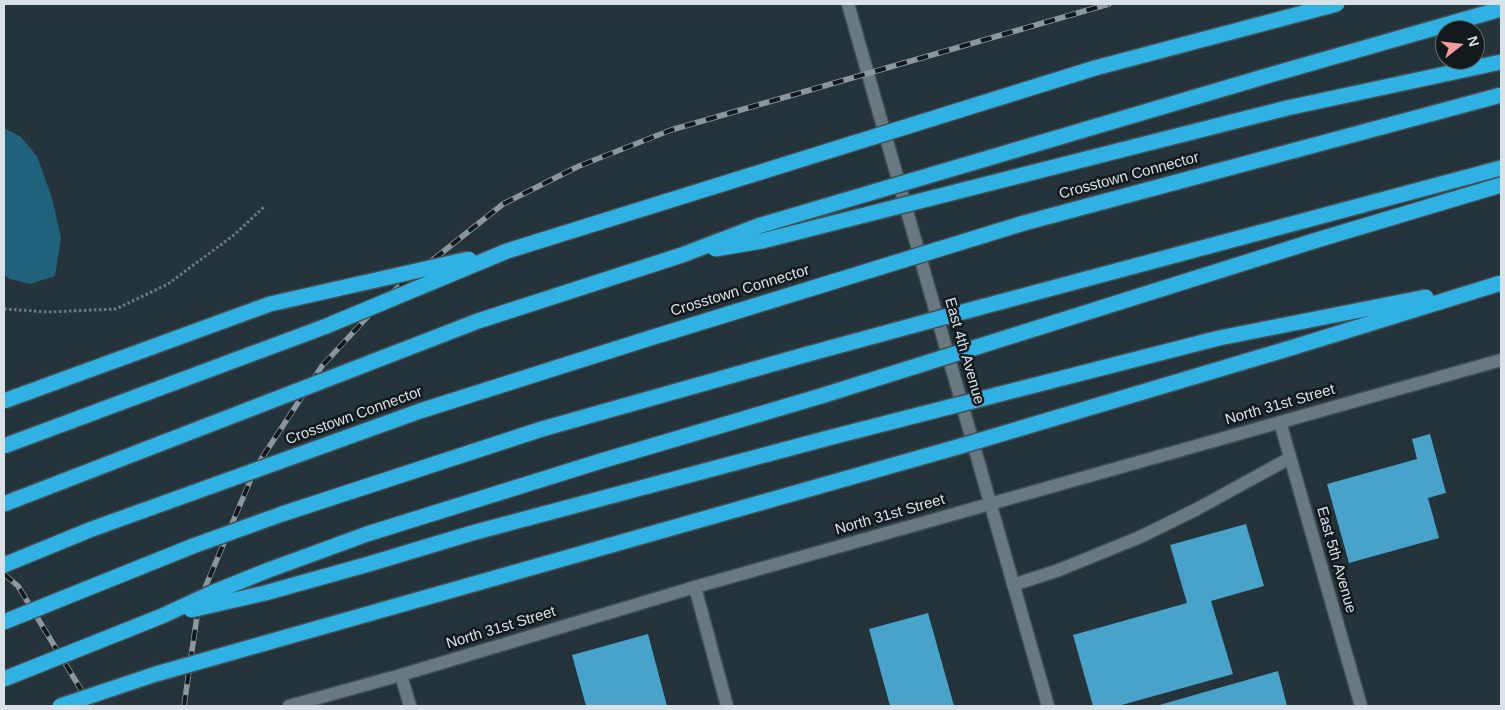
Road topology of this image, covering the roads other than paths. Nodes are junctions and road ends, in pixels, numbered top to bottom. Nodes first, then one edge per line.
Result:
1 (848, 4) edge
2 (1336, 4) edge
3 (1501, 9) edge
4 (1501, 62) edge
5 (1501, 95) edge
6 (1501, 168) edge
7 (1501, 185) edge
8 (507, 251) junction
9 (682, 255) junction
10 (1501, 283) edge
11 (1501, 360) edge
12 (4, 401) edge
13 (1280, 422) junction
14 (4, 446) edge
15 (1290, 458) junction
16 (990, 503) junction
17 (4, 504) edge
18 (4, 565) edge
19 (1013, 585) junction
20 (695, 587) junction
21 (162, 616) junction
22 (4, 622) edge
23 (401, 676) junction
24 (4, 679) edge
25 (60, 706) edge
26 (289, 706) edge
27 (410, 706) edge
28 (727, 706) edge
29 (1048, 706) edge
30 (1361, 706) edge

1 - 16 street, East 4th Avenue
2 - 8 highway, bridge
3 - 9 highway, bridge
4 - 9 highway, bridge
5 - 18 highway, Crosstown Connector, bridge
6 - 22 highway, bridge
7 - 21 highway, bridge
8 - 12 highway, bridge
8 - 14 highway, bridge
9 - 17 highway, bridge
10 - 21 highway, bridge
10 - 25 highway, bridge
11 - 13 street, North 31st Street
13 - 15 street, East 5th Avenue
13 - 16 street, North 31st Street
15 - 19 street
15 - 30 street, East 5th Avenue
16 - 19 street, East 4th Avenue
16 - 20 street, North 31st Street
19 - 29 street, East 4th Avenue
20 - 23 street, North 31st Street
20 - 28 street
21 - 24 highway, bridge
23 - 26 street, North 31st Street
23 - 27 street

